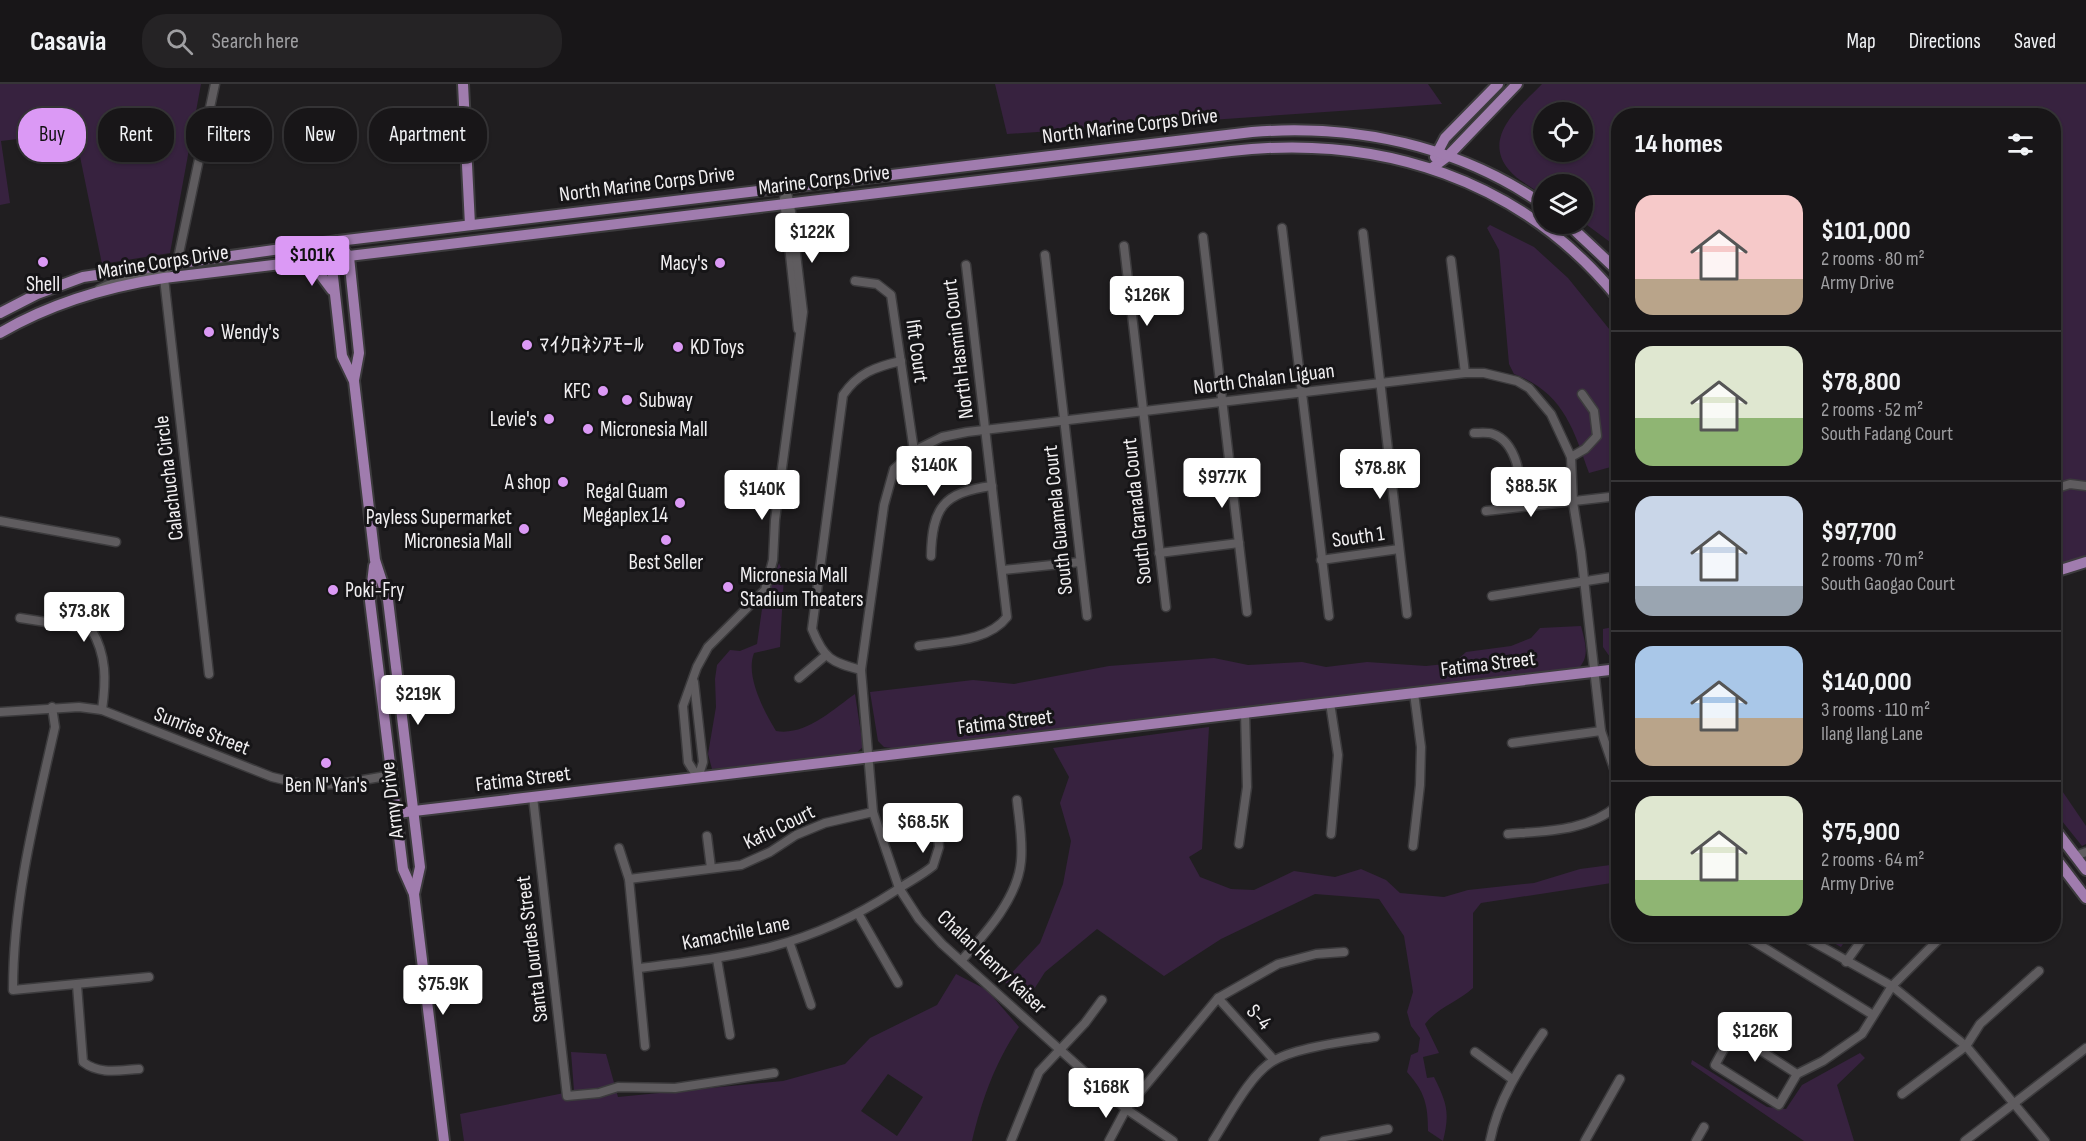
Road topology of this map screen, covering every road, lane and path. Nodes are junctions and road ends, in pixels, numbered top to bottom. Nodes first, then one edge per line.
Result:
1 (215, 84) edge
2 (463, 84) edge
3 (1498, 84) edge
4 (1517, 84) edge
5 (1437, 151) junction
6 (1448, 156) junction
7 (1432, 168) junction
8 (785, 187) junction
9 (1533, 198) edge
10 (787, 204) junction
11 (470, 225) junction
12 (1282, 228) dead end
13 (1363, 233) dead end
14 (1579, 234) edge
15 (1203, 237) dead end
16 (338, 241) junction
17 (1124, 246) dead end
18 (1045, 255) dead end
19 (349, 257) junction
20 (331, 259) junction
21 (1451, 260) dead end
22 (177, 263) junction
23 (292, 264) junction
24 (1611, 264) edge
25 (966, 265) dead end
26 (164, 278) junction
27 (855, 281) dead end
28 (1611, 291) edge
29 (88, 294) junction
30 (336, 305) junction
31 (0, 313) edge
32 (0, 333) edge
33 (901, 361) junction
34 (1466, 373) junction
35 (354, 381) junction
36 (1379, 383) junction
37 (1301, 393) junction
38 (1582, 394) dead end
39 (1223, 402) junction
40 (1144, 411) junction
41 (1065, 420) junction
42 (986, 429) junction
43 (1474, 433) dead end
44 (914, 451) junction
45 (1571, 457) junction
46 (992, 486) junction
47 (2086, 486) edge
48 (2061, 487) edge
49 (1611, 497) edge
50 (1573, 502) junction
51 (1523, 506) junction
52 (1486, 511) dead end
53 (0, 521) edge
54 (116, 542) dead end
55 (1239, 543) junction
56 (1399, 549) junction
57 (1160, 553) junction
58 (931, 556) dead end
59 (375, 560) junction
60 (1321, 560) junction
61 (1080, 562) junction
62 (2086, 562) edge
63 (1003, 570) junction
64 (2061, 570) edge
65 (1611, 577) edge
66 (1583, 581) junction
67 (1492, 596) dead end
68 (1166, 607) dead end
69 (1247, 612) dead end
70 (1407, 614) dead end
71 (1087, 616) dead end
72 (1329, 616) dead end
73 (20, 618) dead end
74 (919, 645) dead end
75 (825, 656) junction
76 (861, 670) junction
77 (1611, 670) edge
78 (1594, 672) junction
79 (209, 675) dead end
80 (694, 676) junction
81 (799, 678) dead end
82 (1414, 693) junction
83 (1330, 703) junction
84 (52, 707) junction
85 (102, 710) junction
86 (0, 712) edge
87 (1245, 712) junction
88 (1600, 731) junction
89 (1512, 743) dead end
90 (867, 758) junction
91 (1611, 761) edge
92 (392, 775) junction
93 (698, 778) junction
94 (533, 797) junction
95 (1017, 800) dead end
96 (413, 811) junction
97 (1611, 811) edge
98 (873, 812) junction
99 (397, 813) junction
100 (936, 814) dead end
101 (1330, 834) dead end
102 (1508, 834) dead end
103 (2061, 835) edge
104 (707, 836) dead end
105 (1239, 844) dead end
106 (1413, 846) dead end
107 (619, 848) dead end
108 (2081, 854) edge
109 (2061, 865) edge
110 (711, 868) junction
111 (2086, 870) edge
112 (629, 879) junction
113 (899, 888) junction
114 (414, 894) junction
115 (2086, 898) edge
116 (859, 915) junction
117 (1755, 942) edge
118 (1812, 942) edge
119 (1860, 942) edge
120 (1936, 942) edge
121 (790, 944) junction
122 (1344, 952) dead end
123 (717, 958) junction
124 (961, 961) junction
125 (1846, 962) junction
126 (639, 968) junction
127 (2039, 971) dead end
128 (149, 976) dead end
129 (898, 983) dead end
130 (78, 985) junction
131 (1892, 986) junction
132 (1218, 998) junction
133 (1102, 1000) dead end
134 (811, 1005) dead end
135 (1873, 1015) junction
136 (1543, 1033) dead end
137 (730, 1035) dead end
138 (1375, 1037) dead end
139 (645, 1046) dead end
140 (1966, 1046) junction
141 (2086, 1048) edge
142 (1061, 1050) junction
143 (1475, 1052) dead end
144 (1274, 1060) junction
145 (139, 1069) dead end
146 (774, 1073) dead end
147 (1797, 1074) junction
148 (1512, 1079) junction
149 (1620, 1079) dead end
150 (1902, 1094) dead end
151 (2015, 1104) junction
152 (1126, 1108) junction
153 (1704, 1127) dead end
154 (1388, 1129) dead end
155 (444, 1141) edge
156 (1011, 1141) edge
157 (1109, 1141) edge
158 (1173, 1141) edge
159 (1213, 1141) edge
160 (1324, 1141) edge
161 (1490, 1141) edge
162 (1585, 1141) edge
163 (1696, 1141) edge
164 (1965, 1141) edge
165 (2045, 1141) edge

1 - 22 street
2 - 11 main road
3 - 5 main road
4 - 6 main road
5 - 6 main road, North Marine Corps Drive
5 - 7 main road
5 - 8 main road, North Marine Corps Drive
6 - 7 main road
6 - 9 main road, North Marine Corps Drive
7 - 10 main road, Marine Corps Drive
7 - 28 main road, Marine Corps Drive
8 - 10 street
8 - 11 main road, North Marine Corps Drive
10 - 19 main road, Marine Corps Drive
10 - 80 street
11 - 16 main road, North Marine Corps Drive
12 - 37 street
13 - 36 street
14 - 24 main road
15 - 39 street
16 - 19 main road, Army Drive
16 - 20 main road, Army Drive
16 - 22 main road, North Marine Corps Drive
17 - 40 street, South Granada Court
18 - 41 street, South Guamela Court
19 - 20 main road, Marine Corps Drive
19 - 35 main road, Army Drive
20 - 23 main road, Marine Corps Drive
20 - 30 main road, Army Drive
21 - 34 street
22 - 29 street
22 - 31 main road, North Marine Corps Drive
23 - 26 main road, Marine Corps Drive
23 - 30 main road
25 - 42 street, North Hasmin Court
26 - 29 main road, Marine Corps Drive
26 - 79 street, Calachucha Circle
27 - 33 street, Ifit Court
29 - 32 main road, Marine Corps Drive
30 - 35 main road, Army Drive
33 - 44 street, Ifit Court
33 - 75 street
34 - 36 street, North Chalan Liguan
34 - 45 street, North Chalan Liguan
35 - 59 main road, Army Drive
36 - 37 street, North Chalan Liguan
36 - 56 street
37 - 39 street, North Chalan Liguan
37 - 60 street
38 - 45 street
39 - 40 street, North Chalan Liguan
39 - 55 street
40 - 41 street, North Chalan Liguan
40 - 57 street, South Granada Court
41 - 42 street, North Chalan Liguan
41 - 61 street, South Guamela Court
42 - 44 street, North Chalan Liguan
42 - 46 street, North Hasmin Court
43 - 51 street
44 - 76 street, North Chalan Liguan
45 - 50 street, North Chalan Liguan
46 - 58 street
46 - 63 street, North Hasmin Court
47 - 48 street
49 - 50 street
50 - 51 street
50 - 66 street, North Chalan Liguan
51 - 52 street
53 - 54 street
55 - 57 street
55 - 69 street
56 - 60 street, South 1
56 - 70 street
57 - 68 street, South Granada Court
59 - 92 main road, Army Drive
59 - 96 main road, Army Drive
60 - 72 street
61 - 63 street
61 - 71 street, South Guamela Court
62 - 64 main road
63 - 74 street, North Hasmin Court
65 - 66 street
66 - 67 street
66 - 78 street, North Chalan Liguan
73 - 85 street
75 - 76 street
75 - 81 street
76 - 90 street, North Chalan Liguan
77 - 78 main road, Fatima Street
78 - 82 main road, Fatima Street
78 - 88 street, North Chalan Liguan
80 - 93 street
80 - 93 street
82 - 83 main road, Fatima Street
82 - 106 street
83 - 87 main road, Fatima Street
83 - 101 street
84 - 85 street, Sunrise Street
84 - 86 street, Sunrise Street
84 - 130 street
85 - 92 street, Sunrise Street
87 - 90 main road, Fatima Street
87 - 105 street
88 - 89 street
88 - 91 street, North Chalan Liguan
90 - 93 main road, Fatima Street
90 - 98 street, Chalan Henry Kaiser
92 - 99 main road, Army Drive
93 - 94 main road, Fatima Street
94 - 96 main road, Fatima Street
94 - 146 street, Santa Lourdes Street
95 - 124 street
96 - 99 main road, Fatima Street
96 - 114 main road, Army Drive
97 - 102 street
98 - 110 street, Kafu Court
98 - 113 street, Chalan Henry Kaiser
99 - 114 main road, Army Drive
100 - 113 street, Kamachile Lane
103 - 108 main road
104 - 110 street
107 - 112 street
108 - 111 main road
109 - 115 main road
110 - 112 street, Kafu Court
112 - 126 street
113 - 116 street, Kamachile Lane
113 - 124 street, Chalan Henry Kaiser
114 - 155 main road, Army Drive
116 - 121 street, Kamachile Lane
116 - 129 street
117 - 135 street
118 - 125 street
119 - 125 street
120 - 131 street
121 - 123 street, Kamachile Lane
121 - 134 street
122 - 132 street
123 - 126 street, Kamachile Lane
123 - 137 street
124 - 142 street, Chalan Henry Kaiser
125 - 131 street
126 - 139 street
127 - 140 street
128 - 130 street
130 - 145 street
131 - 135 street
131 - 140 street
132 - 144 street, S-4
132 - 152 street
133 - 142 street
135 - 147 street
136 - 148 street
138 - 144 street
140 - 150 street
140 - 151 street
141 - 151 street
142 - 152 street, Chalan Henry Kaiser
142 - 156 street
143 - 148 street
144 - 159 street
147 - 147 street
148 - 161 street
149 - 162 street
151 - 164 street
151 - 165 street
152 - 157 street
152 - 158 street, Chalan Henry Kaiser
153 - 163 street
154 - 160 street

